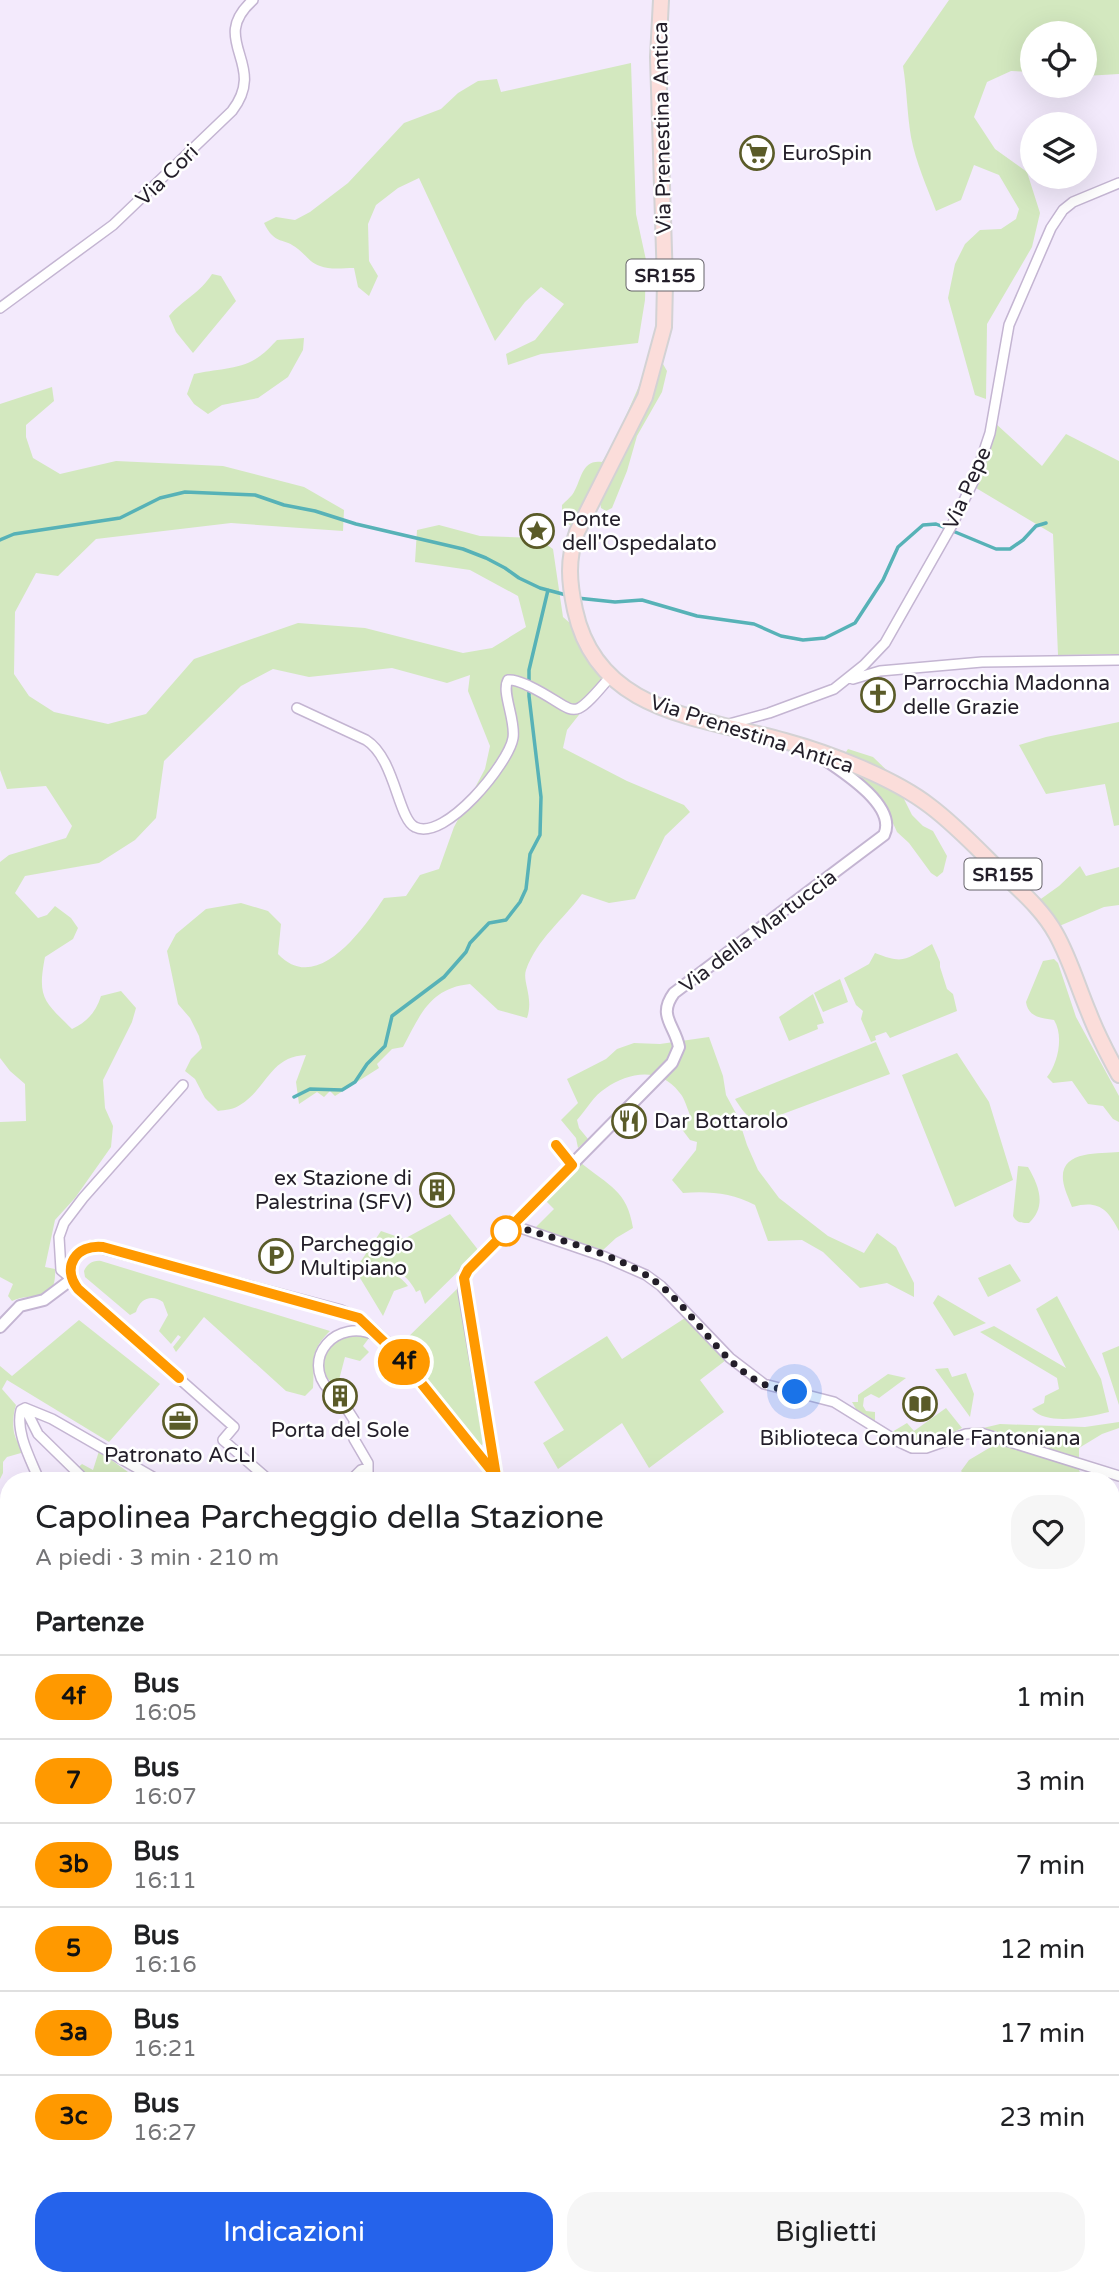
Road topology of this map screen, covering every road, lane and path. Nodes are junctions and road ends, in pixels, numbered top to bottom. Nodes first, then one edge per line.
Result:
1 (253, 0) edge
2 (662, 0) edge
3 (1119, 183) edge
4 (0, 308) edge
5 (1119, 660) edge
6 (610, 677) junction
7 (839, 686) junction
8 (297, 708) dead end
9 (724, 725) junction
10 (809, 748) junction
11 (1119, 1074) edge
12 (183, 1085) dead end
13 (512, 1225) junction
14 (71, 1275) junction
15 (341, 1311) junction
16 (0, 1327) edge
17 (333, 1337) junction
18 (382, 1339) junction
19 (329, 1390) tunnel mouth
20 (345, 1406) tunnel mouth
21 (25, 1408) junction
22 (367, 1468) junction
23 (36, 1472) edge
24 (77, 1472) edge
25 (144, 1472) edge
26 (257, 1472) edge
27 (358, 1472) edge
28 (368, 1472) edge
29 (493, 1472) edge
30 (497, 1472) edge
31 (1106, 1472) edge

1 - 4 street, Via Cori
2 - 6 main road, Via Prenestina Antica / SR155
3 - 7 street, Via Pepe
5 - 7 street
6 - 8 street
6 - 9 main road, Via Prenestina Antica / SR155
7 - 9 street, Via Pepe
9 - 10 main road, Via Prenestina Antica / SR155
10 - 11 main road, Via Prenestina Antica / SR155
10 - 13 street, Via della Martuccia
12 - 14 street
13 - 30 street
13 - 31 street
14 - 15 street
14 - 16 street
14 - 26 street
15 - 17 street
15 - 18 street
17 - 18 street
17 - 19 street
18 - 29 street
20 - 22 street
21 - 23 street
21 - 24 street
21 - 25 street
22 - 27 street
22 - 28 street

